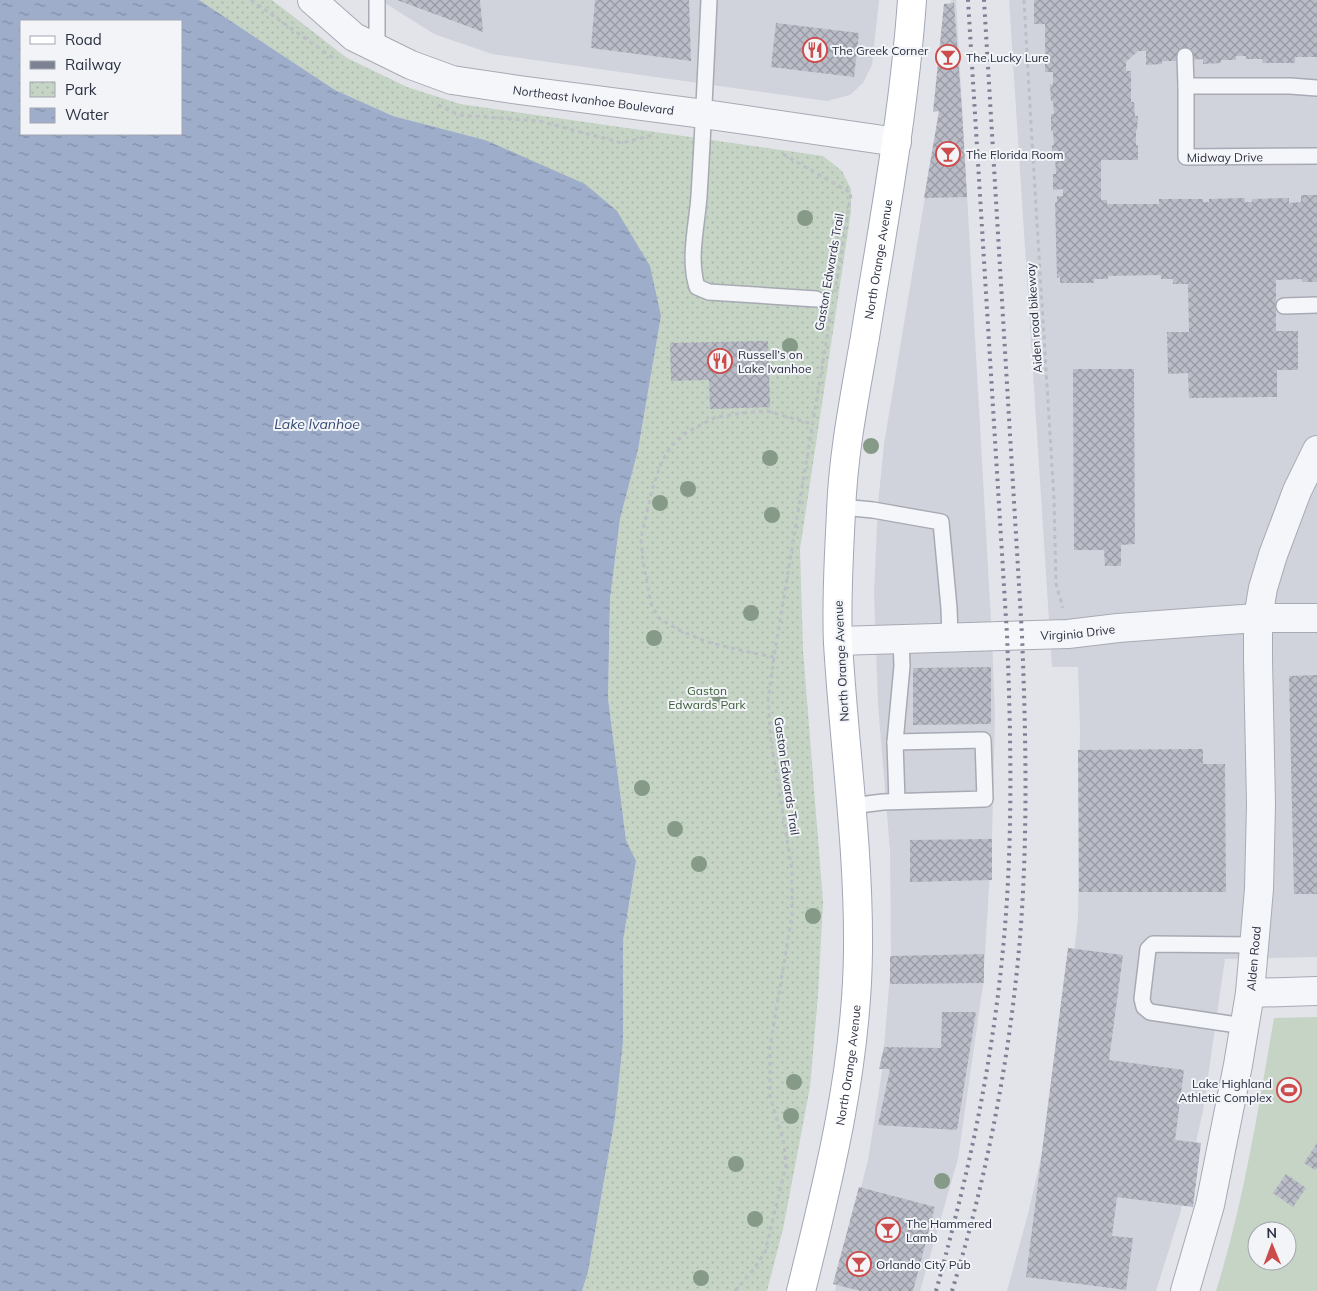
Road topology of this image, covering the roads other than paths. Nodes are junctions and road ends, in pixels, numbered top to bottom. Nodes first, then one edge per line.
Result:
1 (312, 0) edge
2 (377, 0) edge
3 (709, 0) edge
4 (912, 0) edge
5 (377, 48) junction
6 (1185, 56) dead end
7 (1186, 86) junction
8 (1317, 88) edge
9 (704, 114) junction
10 (897, 142) junction
11 (1317, 156) edge
12 (816, 299) dead end
13 (1284, 306) dead end
14 (1317, 306) edge
15 (1317, 450) edge
16 (841, 506) junction
17 (1258, 618) junction
18 (1317, 618) edge
19 (950, 637) junction
20 (901, 639) junction
21 (838, 641) junction
22 (895, 742) junction
23 (897, 801) junction
24 (851, 806) junction
25 (1254, 945) junction
26 (1317, 991) edge
27 (1250, 993) junction
28 (1244, 1026) junction
29 (801, 1291) edge
30 (1185, 1291) edge

1 - 5 street, Northeast Ivanhoe Boulevard
2 - 5 lane
3 - 9 lane
4 - 10 main road, North Orange Avenue
5 - 9 street, Northeast Ivanhoe Boulevard
6 - 7 lane
7 - 8 lane
7 - 11 lane, Midway Drive
9 - 10 street, Northeast Ivanhoe Boulevard
9 - 12 lane
10 - 16 main road, North Orange Avenue
13 - 14 lane
15 - 17 street, Alden Road
16 - 19 lane
16 - 21 main road, North Orange Avenue
17 - 18 street, Virginia Drive
17 - 19 street, Virginia Drive
17 - 25 street, Alden Road
19 - 20 street, Virginia Drive
20 - 21 street, Virginia Drive
20 - 22 lane
21 - 24 main road, North Orange Avenue
22 - 23 lane
22 - 23 lane
23 - 24 lane
24 - 29 main road, North Orange Avenue
25 - 27 street, Alden Road
25 - 28 lane
26 - 27 street
27 - 28 street, Alden Road
28 - 30 street, Alden Road

